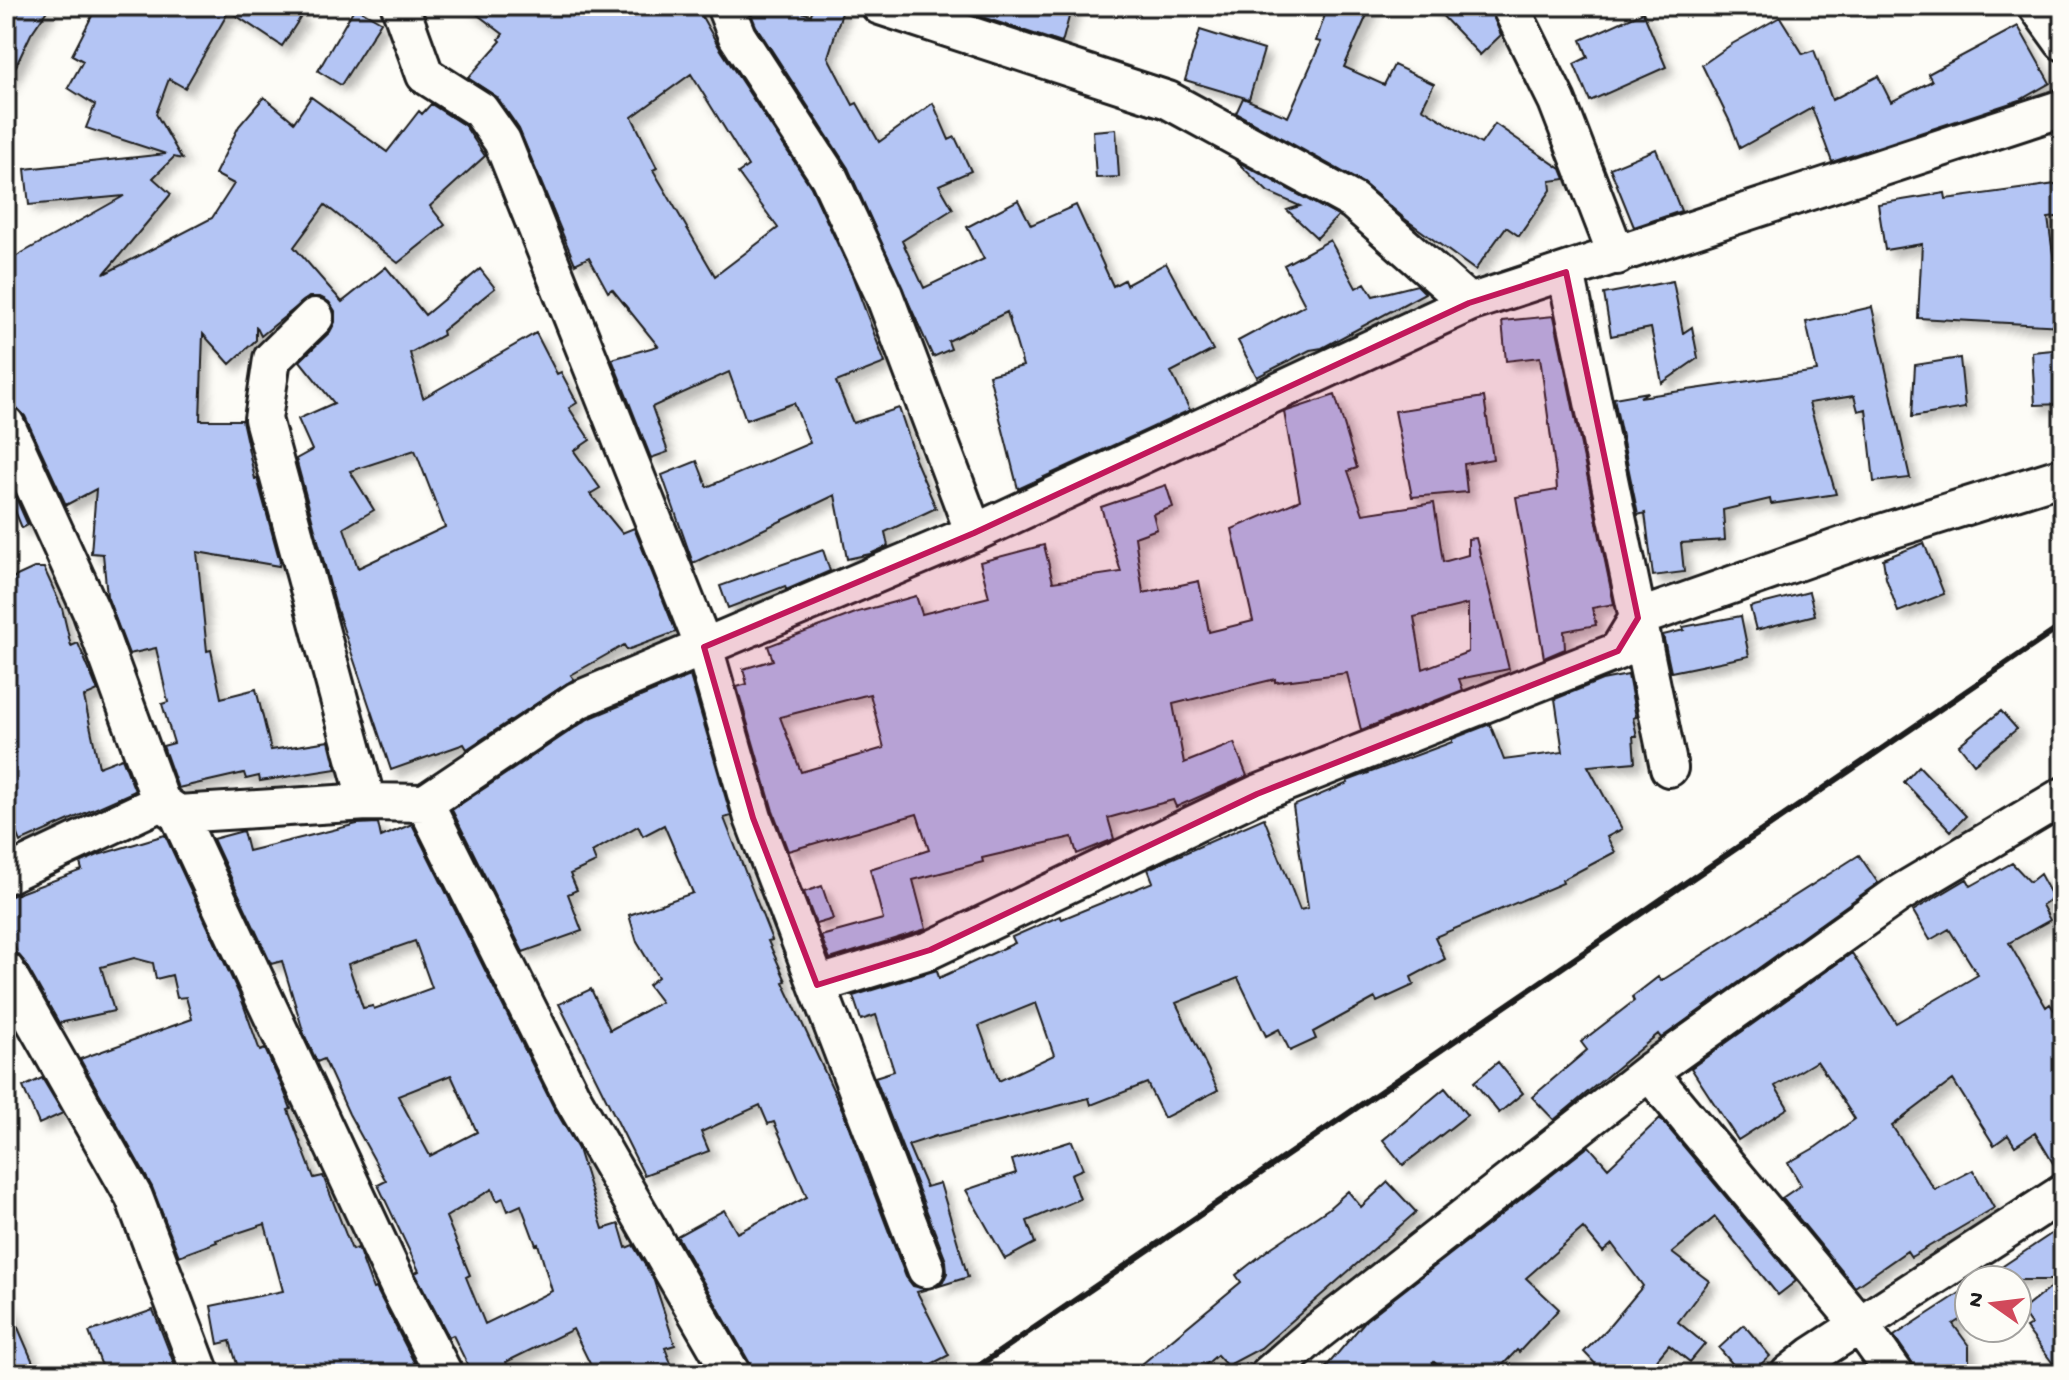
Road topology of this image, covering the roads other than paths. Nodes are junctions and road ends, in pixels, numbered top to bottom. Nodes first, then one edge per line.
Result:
1 (400, 6) edge
2 (725, 6) edge
3 (880, 6) edge
4 (1510, 6) edge
5 (2037, 6) edge
6 (2063, 42) edge
7 (2063, 108) edge
8 (1617, 256) junction
9 (1566, 272) junction
10 (1469, 303) junction
11 (315, 317) dead end
12 (6, 425) edge
13 (2063, 476) edge
14 (974, 533) junction
15 (1638, 618) junction
16 (704, 647) junction
17 (1669, 768) dead end
18 (2063, 796) edge
19 (367, 802) junction
20 (425, 803) junction
21 (170, 808) junction
22 (6, 875) edge
23 (6, 971) edge
24 (817, 985) junction
25 (1649, 1072) junction
26 (2063, 1193) edge
27 (926, 1269) dead end
28 (1860, 1325) junction
29 (201, 1374) edge
30 (444, 1374) edge
31 (732, 1374) edge
32 (1269, 1374) edge
33 (1789, 1374) edge
34 (1895, 1374) edge

1 - 16 street
2 - 14 street
3 - 10 street
4 - 8 street
5 - 6 street
7 - 8 street
8 - 9 street
9 - 10 street
9 - 15 street
10 - 14 street
11 - 19 street
12 - 21 street
13 - 15 street
14 - 16 street
15 - 17 street
15 - 24 street
16 - 20 street
16 - 24 street
18 - 25 street
19 - 20 street
19 - 21 street
20 - 31 street
21 - 22 street
21 - 30 street
23 - 29 street
24 - 27 street
25 - 28 street
25 - 32 street
26 - 28 street
28 - 33 street
28 - 34 street

